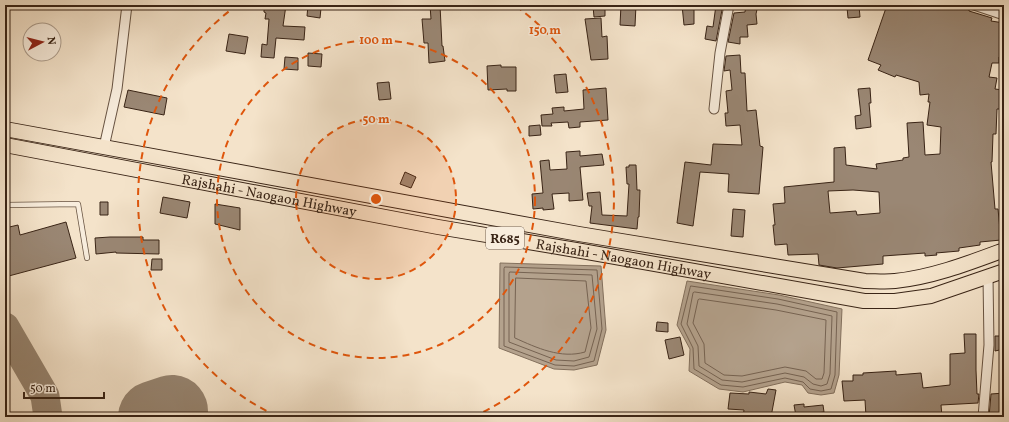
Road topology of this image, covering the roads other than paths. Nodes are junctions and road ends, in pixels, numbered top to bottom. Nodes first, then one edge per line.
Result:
1 (127, 5) edge
2 (729, 5) edge
3 (974, 5) edge
4 (1004, 14) edge
5 (714, 108) dead end
6 (5, 129) edge
7 (5, 145) edge
8 (104, 147) junction
9 (140, 154) junction
10 (136, 169) junction
11 (5, 204) edge
12 (1004, 250) edge
13 (87, 258) dead end
14 (1004, 271) edge
15 (988, 277) junction
16 (983, 417) edge

1 - 8 street
2 - 5 street
3 - 4 street
6 - 8 main road, Rajshahi - Naogaon Highway / R685
7 - 10 main road, Rajshahi - Naogaon Highway / R685
8 - 9 main road, Rajshahi - Naogaon Highway / R685
9 - 10 main road
9 - 12 main road, Rajshahi - Naogaon Highway / R685
10 - 15 main road, Rajshahi - Naogaon Highway / R685
11 - 13 lane
14 - 15 main road, Rajshahi - Naogaon Highway / R685
15 - 16 street

